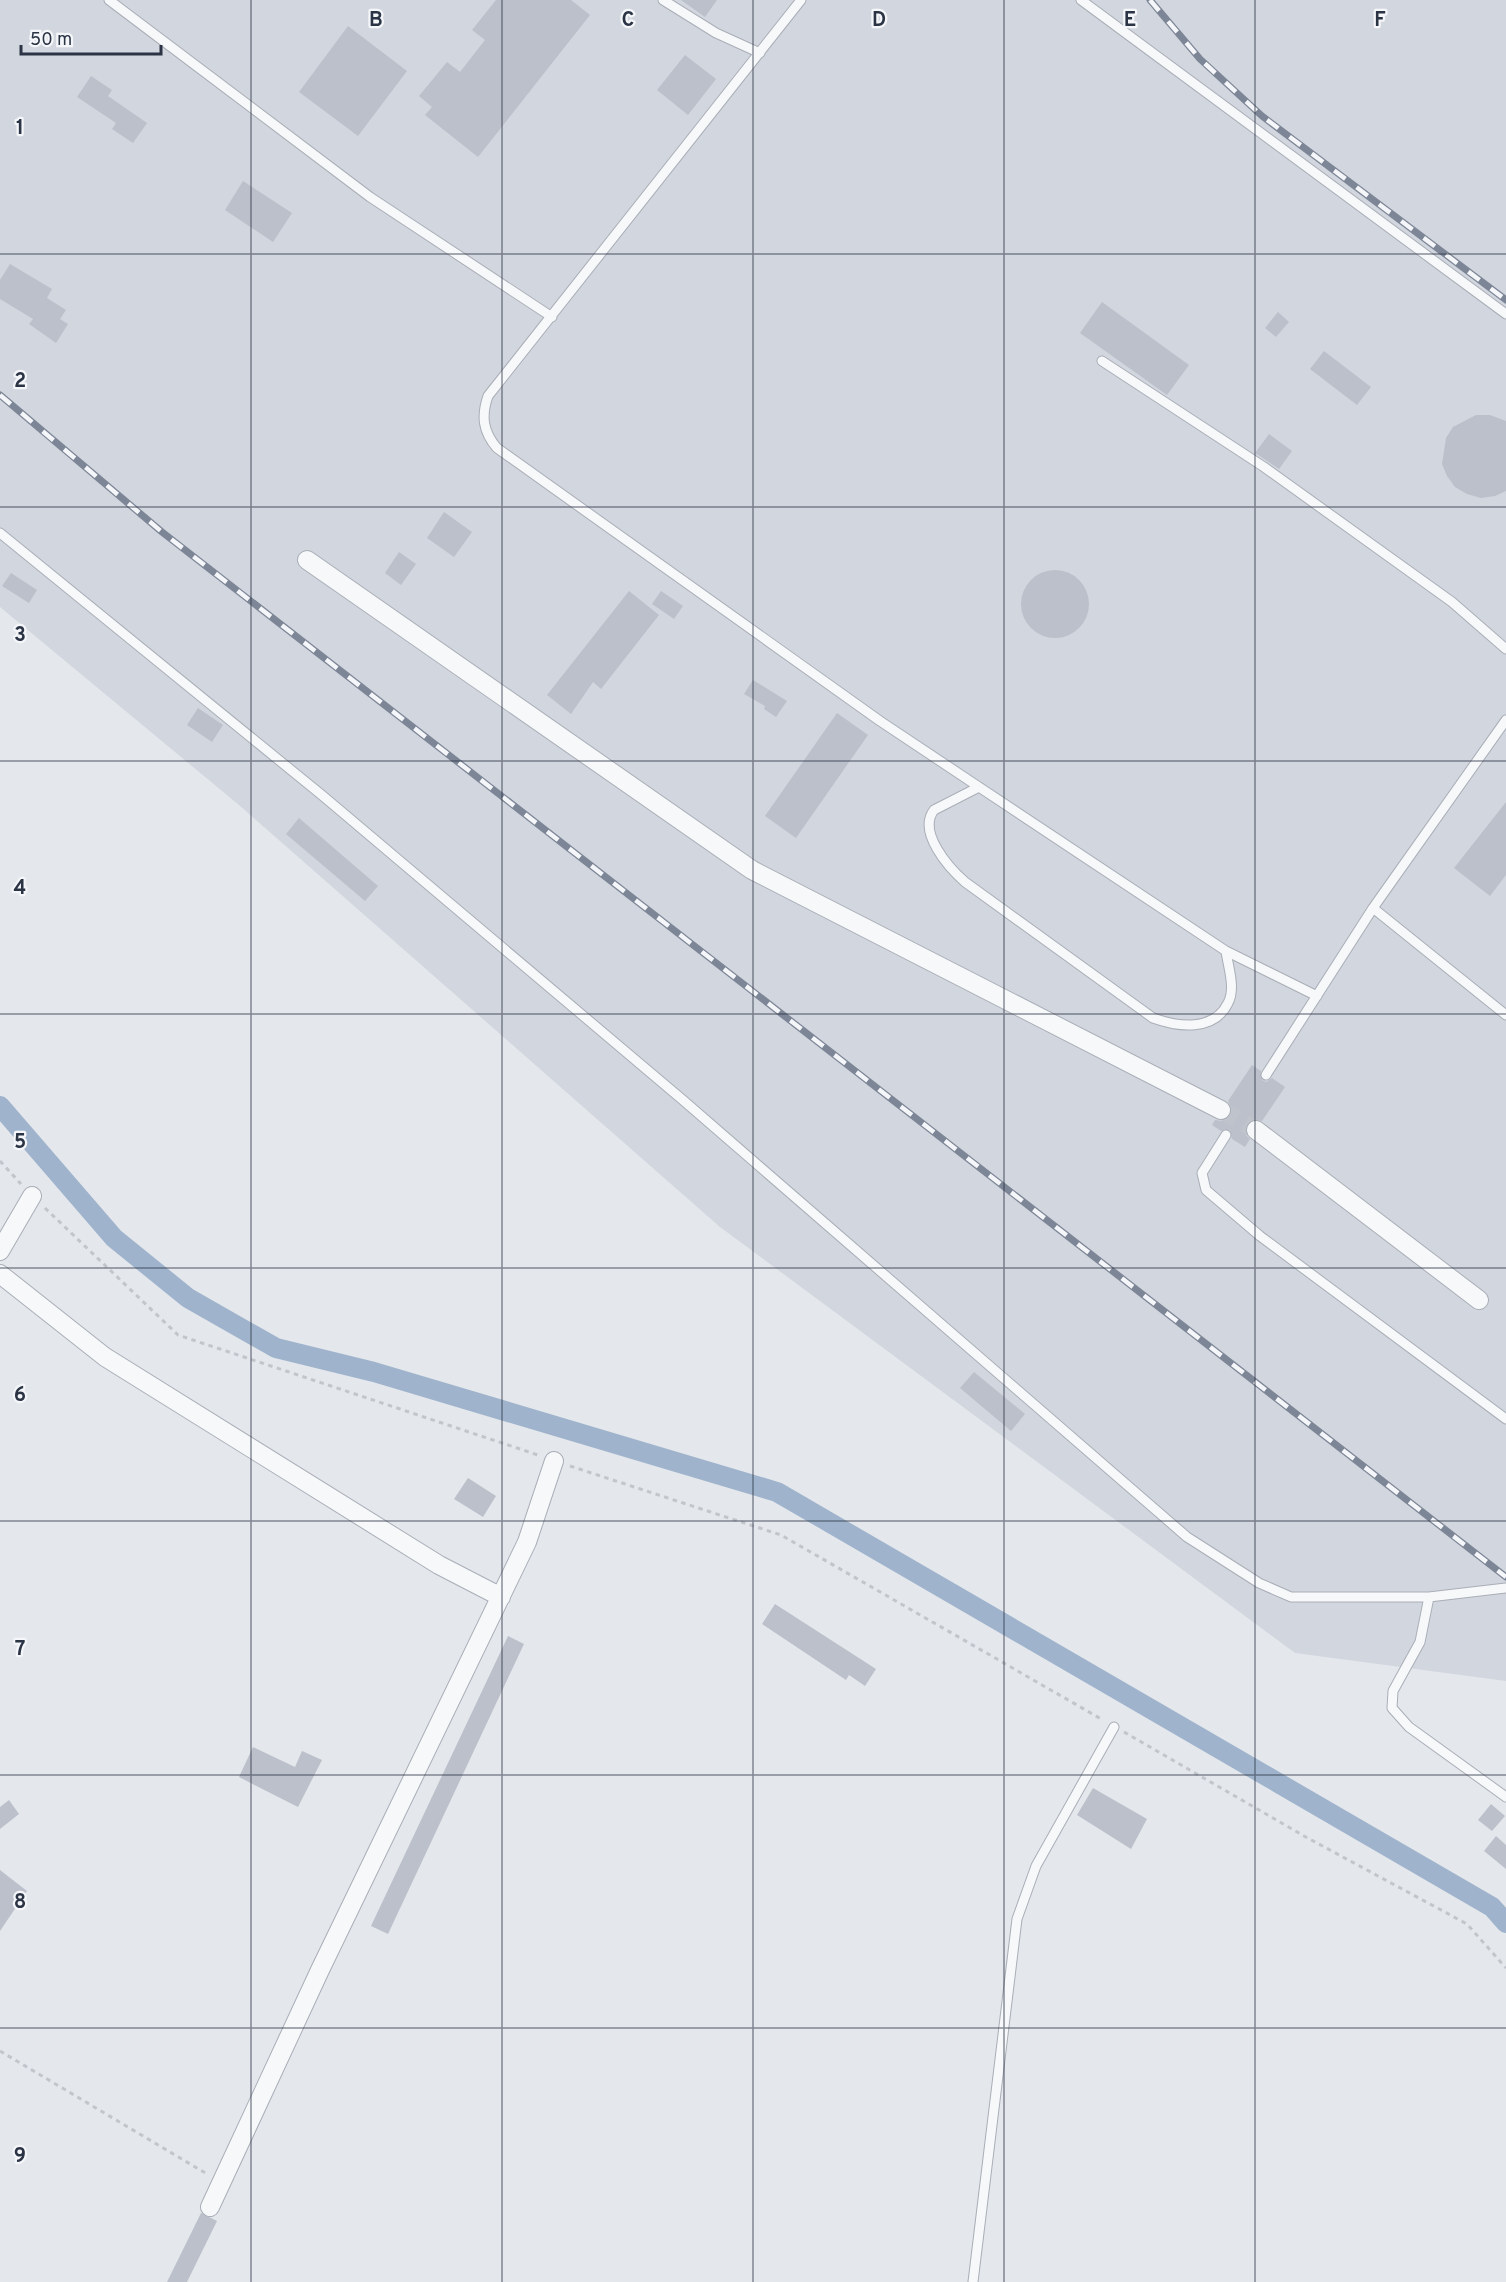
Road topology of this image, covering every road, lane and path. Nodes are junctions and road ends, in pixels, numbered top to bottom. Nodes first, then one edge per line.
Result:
1 (109, 0) edge
2 (663, 0) edge
3 (801, 0) edge
4 (1081, 0) edge
5 (760, 53) junction
6 (1506, 314) edge
7 (552, 317) junction
8 (1102, 360) dead end
9 (0, 533) edge
10 (307, 560) dead end
11 (1506, 649) edge
12 (1506, 720) edge
13 (979, 787) junction
14 (1373, 908) junction
15 (1226, 951) junction
16 (1317, 996) junction
17 (1506, 1015) edge
18 (1266, 1075) dead end
19 (1221, 1110) tunnel mouth
20 (1256, 1130) tunnel mouth
21 (1226, 1135) dead end
22 (0, 1161) edge
23 (32, 1196) junction
24 (0, 1251) edge
25 (0, 1274) edge
26 (1479, 1300) dead end
27 (1506, 1419) edge
28 (555, 1461) junction
29 (1506, 1588) edge
30 (501, 1597) junction
31 (1429, 1597) junction
32 (1114, 1726) junction
33 (1506, 1797) edge
34 (1506, 1968) edge
35 (0, 2051) edge
36 (221, 2182) junction
37 (210, 2207) dead end
38 (973, 2282) edge

1 - 7 lane
2 - 5 lane
3 - 5 lane
4 - 6 lane
5 - 7 lane
7 - 13 lane
8 - 11 lane
9 - 31 lane
10 - 19 street
12 - 14 lane
13 - 15 lane
13 - 15 lane
14 - 16 lane
14 - 17 lane
15 - 16 lane
16 - 18 lane
20 - 26 street
21 - 27 lane
22 - 23 path
23 - 24 street
23 - 28 path
25 - 30 street
28 - 30 street
28 - 32 path
29 - 31 lane
30 - 36 street
31 - 33 lane
32 - 34 path
32 - 38 lane
35 - 36 path
36 - 37 street

